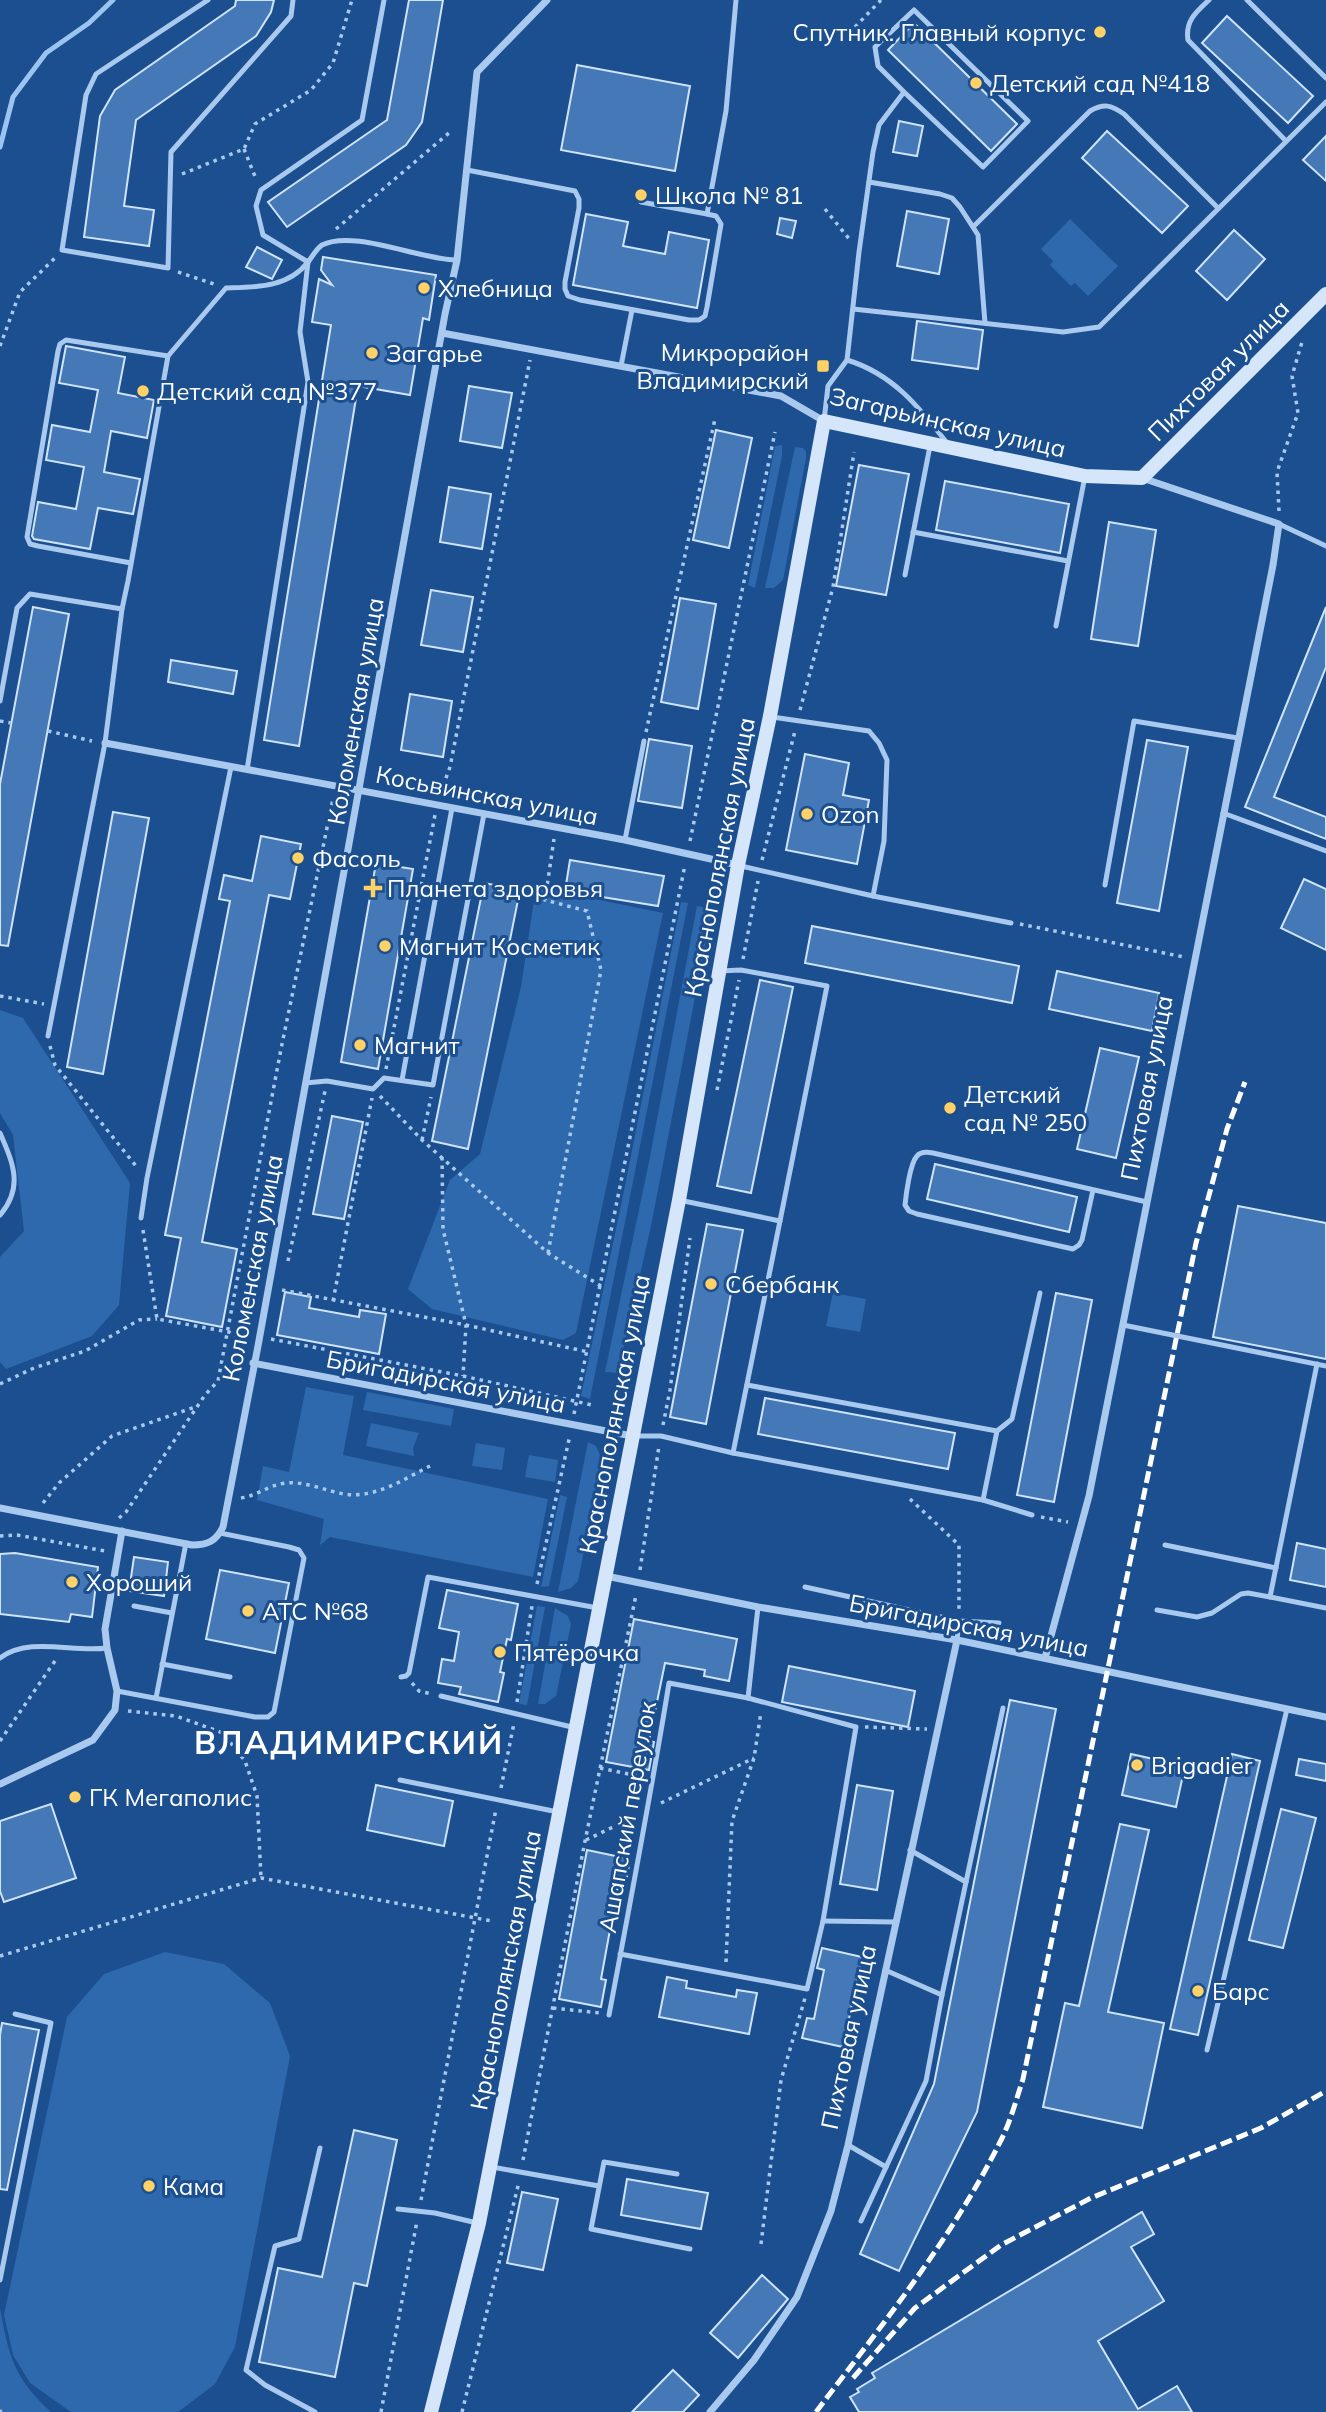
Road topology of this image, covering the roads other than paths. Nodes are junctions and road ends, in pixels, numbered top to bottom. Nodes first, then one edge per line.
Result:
1 (208, 0) edge
2 (293, 0) edge
3 (384, 0) edge
4 (547, 0) edge
5 (736, 0) edge
6 (1209, 0) edge
7 (1247, 0) edge
8 (1326, 78) edge
9 (904, 92) junction
10 (1326, 102) edge
11 (1286, 141) junction
12 (467, 170) junction
13 (869, 182) junction
14 (641, 202) dead end
15 (1218, 208) junction
16 (707, 214) junction
17 (974, 226) junction
18 (457, 260) junction
19 (308, 262) junction
20 (1326, 294) edge
21 (853, 309) junction
22 (632, 310) junction
23 (985, 323) junction
24 (442, 333) junction
25 (168, 356) junction
26 (847, 360) junction
27 (621, 366) junction
28 (824, 421) junction
29 (930, 443) junction
30 (950, 447) junction
31 (1085, 476) junction
32 (1142, 478) junction
33 (1279, 524) junction
34 (913, 532) junction
35 (1326, 546) edge
36 (1069, 561) junction
37 (131, 563) junction
38 (905, 575) dead end
39 (122, 609) junction
40 (1056, 626) dead end
41 (0, 701) edge
42 (770, 716) junction
43 (1238, 738) junction
44 (644, 741) road end
45 (104, 743) junction
46 (231, 767) junction
47 (247, 770) junction
48 (360, 791) junction
49 (452, 808) junction
50 (1223, 813) junction
51 (484, 814) junction
52 (625, 840) junction
53 (1326, 851) edge
54 (738, 865) junction
55 (1105, 885) dead end
56 (873, 896) junction
57 (1011, 923) road end
58 (719, 971) junction
59 (48, 1036) road end
60 (402, 1080) junction
61 (305, 1083) junction
62 (0, 1133) edge
63 (1093, 1190) junction
64 (679, 1200) junction
65 (1147, 1202) junction
66 (0, 1215) edge
67 (141, 1218) road end
68 (780, 1221) junction
69 (1040, 1293) dead end
70 (1123, 1325) junction
71 (253, 1363) junction
72 (1317, 1364) junction
73 (1326, 1366) edge
74 (747, 1385) junction
75 (997, 1431) junction
76 (632, 1436) junction
77 (733, 1453) junction
78 (983, 1500) junction
79 (0, 1508) edge
80 (1032, 1515) road end
81 (122, 1531) junction
82 (220, 1533) junction
83 (186, 1544) junction
84 (1165, 1545) dead end
85 (1276, 1568) junction
86 (605, 1576) junction
87 (805, 1587) dead end
88 (1270, 1597) junction
89 (134, 1606) dead end
90 (758, 1607) junction
91 (1326, 1608) edge
92 (599, 1609) junction
93 (1157, 1610) dead end
94 (172, 1613) junction
95 (958, 1621) junction
96 (999, 1623) dead end
97 (957, 1640) junction
98 (107, 1648) junction
99 (0, 1658) edge
100 (1045, 1658) junction
101 (162, 1664) junction
102 (230, 1677) dead end
103 (404, 1677) road end
104 (117, 1690) junction
105 (441, 1696) road end
106 (156, 1698) junction
107 (748, 1698) junction
108 (1003, 1708) dead end
109 (1287, 1709) junction
110 (1326, 1717) edge
111 (576, 1728) junction
112 (400, 1780) dead end
113 (0, 1784) edge
114 (559, 1812) junction
115 (911, 1850) junction
116 (967, 1882) junction
117 (823, 1921) junction
118 (897, 1922) junction
119 (620, 1954) junction
120 (885, 1970) junction
121 (942, 1995) junction
122 (15, 2014) dead end
123 (608, 2015) road end
124 (1207, 2050) dead end
125 (848, 2145) junction
126 (320, 2148) dead end
127 (489, 2167) junction
128 (886, 2167) junction
129 (677, 2174) dead end
130 (599, 2186) junction
131 (398, 2208) dead end
132 (860, 2221) dead end
133 (479, 2223) junction
134 (690, 2249) dead end
135 (0, 2280) edge
136 (315, 2412) edge
137 (431, 2412) edge
138 (710, 2412) edge

1 - 2 lane
3 - 19 lane
4 - 12 street, Коломенская улица
5 - 16 lane
6 - 11 lane
7 - 8 lane
9 - 9 lane
9 - 13 lane
10 - 11 lane
11 - 15 lane
12 - 18 street, Коломенская улица
12 - 22 lane
13 - 17 lane
13 - 21 lane
14 - 16 lane
15 - 17 lane
15 - 23 lane
16 - 22 lane
17 - 23 lane
18 - 19 lane
18 - 24 street, Коломенская улица
19 - 25 lane
19 - 47 lane
20 - 32 main road, Пихтовая улица
21 - 23 lane
21 - 26 lane
22 - 27 lane
24 - 27 street, Загарьинская улица
24 - 48 street, Коломенская улица
25 - 37 lane
25 - 37 lane
26 - 28 lane
26 - 30 lane
27 - 28 street, Загарьинская улица
28 - 29 main road, Загарьинская улица
28 - 42 main road, Краснополянская улица
29 - 30 main road, Загарьинская улица
29 - 34 lane
30 - 31 main road, Загарьинская улица
31 - 32 main road, Загарьинская улица
31 - 36 lane
32 - 33 street, Загарьинская улица
33 - 35 lane
33 - 43 street, Пихтовая улица
34 - 36 lane
34 - 38 lane
36 - 40 lane
37 - 39 lane
39 - 41 lane
39 - 45 lane
42 - 54 main road, Краснополянская улица
42 - 56 lane
43 - 50 street, Пихтовая улица
43 - 55 lane
44 - 52 lane
45 - 46 street, Косьвинская улица
45 - 59 lane
46 - 47 street, Косьвинская улица
46 - 67 lane
47 - 48 street, Косьвинская улица
48 - 49 street, Косьвинская улица
48 - 61 street, Коломенская улица
49 - 51 street, Косьвинская улица
49 - 60 lane
50 - 53 lane
50 - 65 street, Пихтовая улица
51 - 52 street, Косьвинская улица
51 - 60 lane
52 - 54 street, Косьвинская улица
54 - 56 lane
54 - 58 main road, Краснополянская улица
56 - 57 lane
58 - 64 main road, Краснополянская улица
58 - 68 lane
60 - 61 lane
61 - 71 street, Коломенская улица
62 - 66 lane
63 - 63 lane
63 - 65 lane
64 - 68 lane
64 - 76 main road, Краснополянская улица
65 - 70 street, Пихтовая улица
68 - 74 lane
69 - 75 lane
70 - 72 lane
70 - 100 street, Пихтовая улица
71 - 76 street, Бригадирская улица
71 - 82 street, Коломенская улица
72 - 73 lane
72 - 85 lane
74 - 75 lane
74 - 77 lane
75 - 78 lane
76 - 77 lane
76 - 86 main road, Краснополянская улица
77 - 78 lane
78 - 80 lane
79 - 81 street
81 - 83 street
81 - 98 street
82 - 83 street
82 - 106 lane
83 - 94 lane
84 - 85 lane
85 - 88 lane
86 - 90 street, Бригадирская улица
86 - 92 main road, Краснополянская улица
87 - 95 lane
88 - 91 lane
88 - 93 lane
89 - 94 lane
90 - 97 street, Бригадирская улица
90 - 107 lane
92 - 103 lane
92 - 111 main road, Краснополянская улица
94 - 101 lane
95 - 96 lane
95 - 97 lane
97 - 100 street, Бригадирская улица
97 - 115 street, Пихтовая улица
98 - 99 lane
98 - 104 street
100 - 109 street, Бригадирская улица
101 - 102 lane
101 - 106 lane
104 - 106 lane
104 - 113 street
105 - 111 lane
107 - 117 lane, Ашапский переулок
107 - 119 lane, Ашапский переулок
108 - 116 lane
109 - 110 street, Бригадирская улица
109 - 124 lane
111 - 114 main road, Краснополянская улица
112 - 114 lane
114 - 127 main road, Краснополянская улица
115 - 116 lane
115 - 118 street, Пихтовая улица
116 - 121 lane
117 - 118 lane
117 - 119 lane, Ашапский переулок
118 - 120 street, Пихтовая улица
119 - 123 lane, Ашапский переулок
120 - 121 lane
120 - 125 street, Пихтовая улица
121 - 128 lane
122 - 135 lane
125 - 128 lane
125 - 138 street, Пихтовая улица
126 - 136 lane
127 - 130 lane
127 - 133 main road, Краснополянская улица
128 - 132 lane
129 - 130 lane
130 - 134 lane
131 - 133 lane
133 - 137 main road, Краснополянская улица

